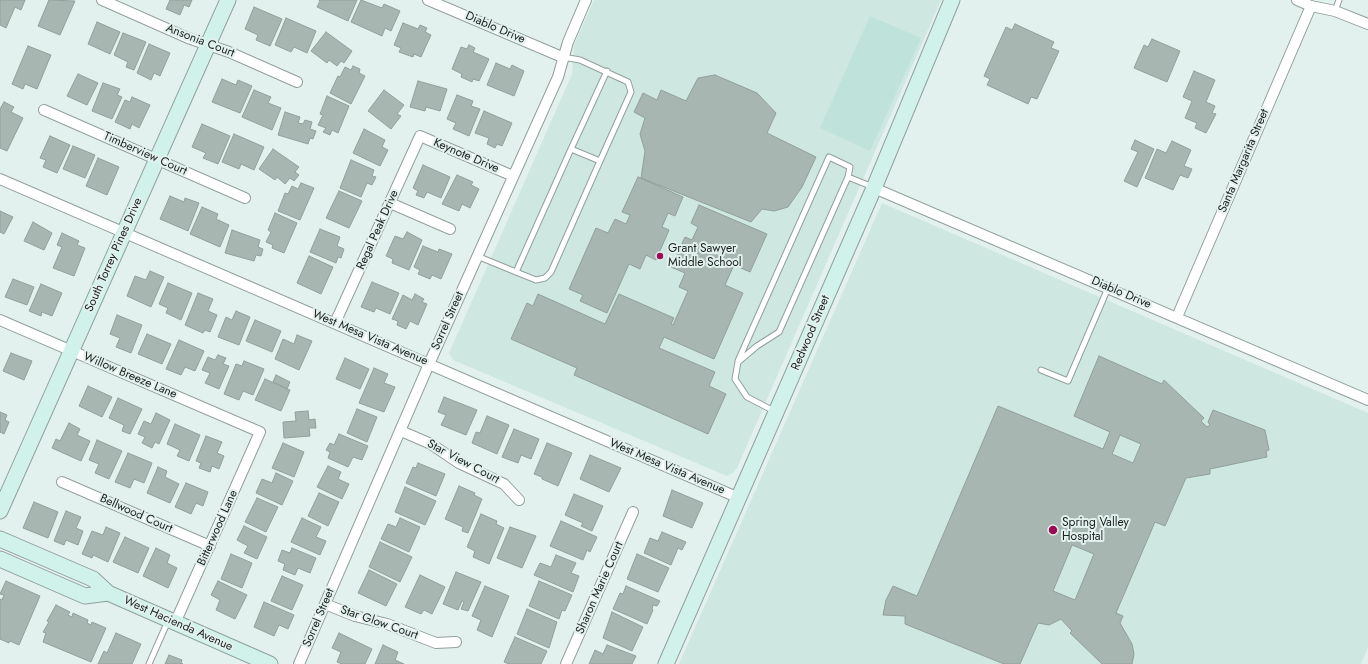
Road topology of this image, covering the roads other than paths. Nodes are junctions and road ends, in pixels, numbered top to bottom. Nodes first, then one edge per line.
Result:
1 (102, 0) edge
2 (228, 0) edge
3 (428, 0) edge
4 (586, 0) edge
5 (952, 0) edge
6 (1297, 0) edge
7 (1339, 0) edge
8 (1311, 6) junction
9 (1335, 11) junction
10 (1368, 24) edge
11 (208, 45) junction
12 (562, 57) junction
13 (607, 71) junction
14 (297, 82) dead end
15 (44, 110) dead end
16 (420, 136) joint
17 (571, 149) junction
18 (157, 159) junction
19 (600, 161) junction
20 (513, 176) junction
21 (848, 177) junction
22 (0, 179) edge
23 (874, 188) junction
24 (245, 198) dead end
25 (390, 203) junction
26 (450, 229) dead end
27 (124, 232) junction
28 (477, 256) junction
29 (516, 272) junction
30 (1108, 288) junction
31 (1177, 317) junction
32 (0, 320) edge
33 (336, 323) junction
34 (71, 351) junction
35 (738, 362) junction
36 (429, 364) junction
37 (1041, 370) dead end
38 (1368, 400) edge
39 (777, 412) junction
40 (401, 431) junction
41 (260, 432) joint
42 (62, 482) dead end
43 (739, 498) junction
44 (519, 500) dead end
45 (0, 511) edge
46 (634, 512) dead end
47 (0, 539) edge
48 (210, 546) junction
49 (0, 559) edge
50 (108, 593) junction
51 (325, 604) junction
52 (172, 621) junction
53 (456, 642) dead end
54 (149, 664) edge
55 (270, 664) edge
56 (299, 664) edge
57 (566, 664) edge
58 (666, 664) edge

1 - 11 street, Ansonia Court
2 - 11 main road, South Torrey Pines Drive
3 - 12 street, Diablo Drive
4 - 12 street, Sorrel Street
5 - 23 main road, Redwood Street
6 - 8 street
7 - 9 lane
8 - 9 street
8 - 31 street, Santa Margarita Street
9 - 10 street
11 - 14 street, Ansonia Court
11 - 18 main road, South Torrey Pines Drive
12 - 13 lane
12 - 20 street, Sorrel Street
13 - 17 lane
13 - 19 lane
15 - 18 street, Timberview Court
16 - 20 street, Keynote Drive
16 - 25 street, Regal Peak Drive
17 - 19 lane
17 - 29 lane
18 - 24 street, Timberview Court
18 - 27 main road, South Torrey Pines Drive
19 - 29 lane
20 - 28 street, Sorrel Street
21 - 23 lane
21 - 35 lane
21 - 35 lane
22 - 27 street, West Mesa Vista Avenue
23 - 30 street, Diablo Drive
23 - 39 main road, Redwood Street
25 - 26 street
25 - 33 street, Regal Peak Drive
27 - 33 street, West Mesa Vista Avenue
27 - 34 main road, South Torrey Pines Drive
28 - 29 lane
28 - 36 street, Sorrel Street
30 - 31 street, Diablo Drive
30 - 37 lane
31 - 38 street, Diablo Drive
32 - 34 street, Willow Breeze Lane
33 - 36 street, West Mesa Vista Avenue
34 - 41 street, Willow Breeze Lane
34 - 45 main road, South Torrey Pines Drive
35 - 39 lane
36 - 40 street, Sorrel Street
36 - 43 street, West Mesa Vista Avenue
39 - 43 main road, Redwood Street
40 - 44 street, Star View Court
40 - 51 street, Sorrel Street
41 - 48 street, Bitterwood Lane
42 - 48 street, Bellwood Court
43 - 58 main road, Redwood Street
46 - 57 street, Sharon Marie Court
47 - 50 main road, West Hacienda Avenue
48 - 52 street, Bitterwood Lane
49 - 50 main road, West Hacienda Avenue
50 - 52 main road, West Hacienda Avenue
51 - 53 street, Star Glow Court
51 - 56 street, Sorrel Street
52 - 54 lane
52 - 55 main road, West Hacienda Avenue

